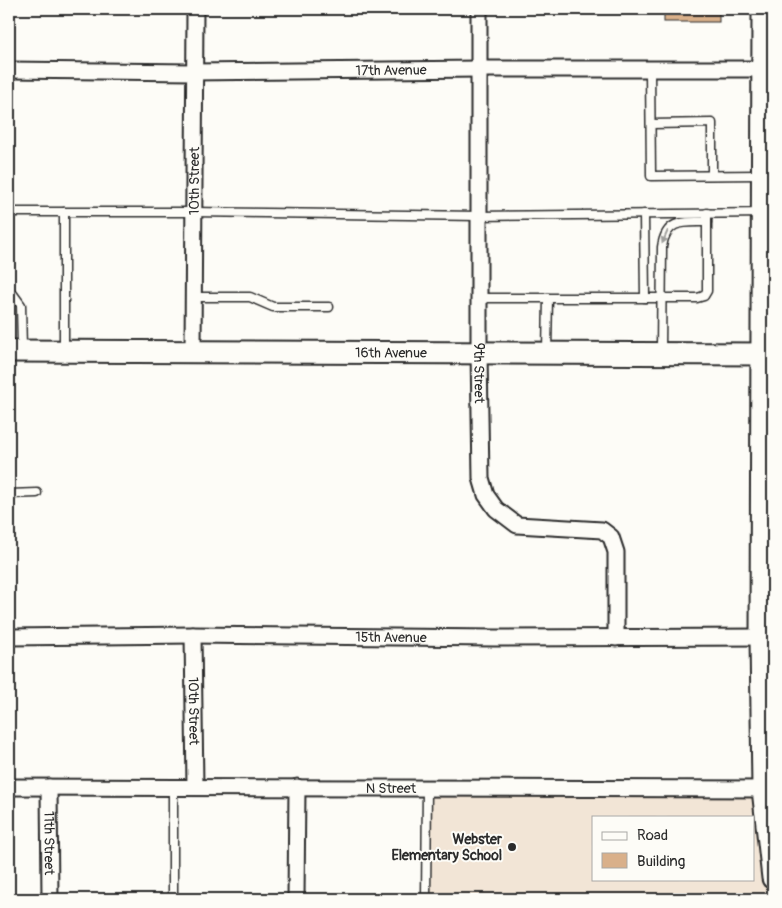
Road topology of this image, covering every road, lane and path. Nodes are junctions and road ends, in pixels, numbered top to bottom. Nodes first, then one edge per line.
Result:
1 (195, 9) edge
2 (479, 9) edge
3 (763, 9) edge
4 (479, 69) junction
5 (769, 69) edge
6 (9, 70) edge
7 (650, 70) junction
8 (193, 72) junction
9 (650, 124) junction
10 (712, 175) junction
11 (764, 175) junction
12 (9, 212) edge
13 (64, 212) junction
14 (193, 212) junction
15 (707, 213) junction
16 (768, 213) edge
17 (644, 214) junction
18 (479, 216) junction
19 (707, 222) junction
20 (9, 294) edge
21 (193, 297) junction
22 (479, 298) junction
23 (548, 298) junction
24 (646, 298) junction
25 (662, 298) junction
26 (329, 307) dead end
27 (15, 351) edge
28 (64, 352) junction
29 (193, 352) junction
30 (479, 353) junction
31 (547, 353) junction
32 (662, 354) junction
33 (767, 354) edge
34 (36, 493) dead end
35 (9, 494) edge
36 (193, 635) junction
37 (9, 637) edge
38 (616, 638) junction
39 (767, 638) edge
40 (9, 787) edge
41 (49, 787) junction
42 (173, 787) junction
43 (195, 787) junction
44 (297, 787) junction
45 (427, 788) junction
46 (768, 789) edge
47 (773, 878) edge
48 (50, 899) edge
49 (173, 899) edge
50 (296, 899) edge
51 (426, 899) edge

1 - 8 street, 10th Street
2 - 4 street, 9th Street
3 - 5 main road
4 - 7 street, 17th Avenue
4 - 8 street, 17th Avenue
4 - 18 street, 9th Street
5 - 7 street, 17th Avenue
5 - 11 main road
6 - 8 street, 17th Avenue
7 - 9 lane
8 - 14 street, 10th Street
9 - 10 lane
9 - 10 lane
10 - 11 lane
11 - 16 main road
12 - 13 lane
13 - 14 lane
13 - 28 lane
14 - 18 lane
14 - 21 street, 10th Street
15 - 16 lane
15 - 17 lane
15 - 19 lane
16 - 33 main road
17 - 18 lane
17 - 24 lane
18 - 22 street, 9th Street
19 -> 25 lane
19 - 25 lane
20 - 27 lane
21 - 26 lane
21 - 29 street, 10th Street
22 - 23 lane
22 - 30 street, 9th Street
23 - 24 lane
23 - 31 lane
24 - 25 lane
25 - 32 lane
27 - 28 main road, 16th Avenue
28 - 29 main road, 16th Avenue
29 - 30 main road, 16th Avenue
30 - 31 main road, 16th Avenue
30 - 38 street, 9th Street
31 - 32 main road, 16th Avenue
32 - 33 main road, 16th Avenue
33 - 39 main road
34 - 35 lane
36 - 37 street, 15th Avenue
36 - 38 street, 15th Avenue
36 - 43 street, 10th Street
38 - 39 street, 15th Avenue
39 - 46 main road
40 - 41 street, N Street
41 - 42 street, N Street
41 - 48 street, 11th Street
42 - 43 street, N Street
42 - 49 lane
43 - 44 street, N Street
44 - 45 street, N Street
44 - 50 street
45 - 46 street, N Street
45 - 51 lane
46 - 47 main road

